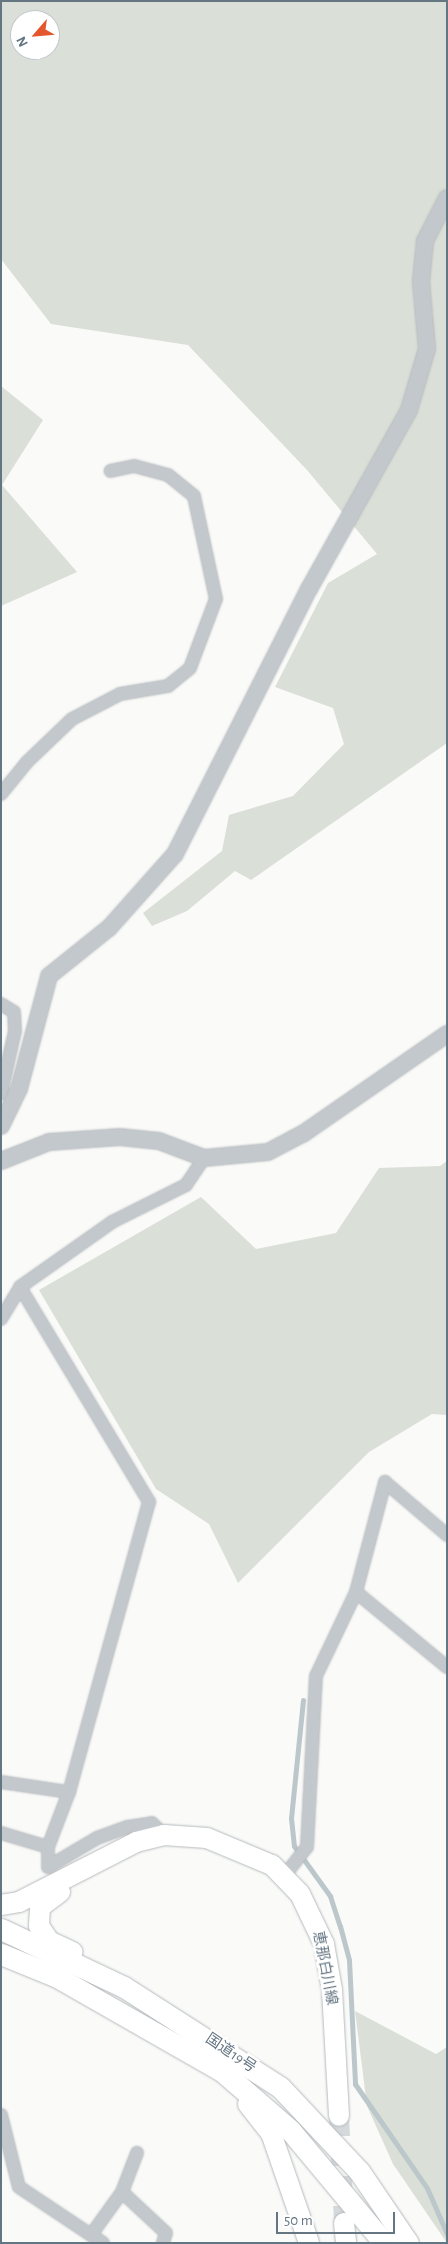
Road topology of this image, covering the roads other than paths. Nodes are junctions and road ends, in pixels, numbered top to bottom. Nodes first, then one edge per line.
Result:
1 (447, 198) edge
2 (111, 471) dead end
3 (1, 794) edge
4 (1, 1004) edge
5 (447, 1034) edge
6 (1, 1093) edge
7 (2, 1120) edge
8 (204, 1158) junction
9 (1, 1160) edge
10 (20, 1287) junction
11 (1, 1319) edge
12 (447, 1535) edge
13 (356, 1592) junction
14 (447, 1667) edge
15 (1, 1782) edge
16 (69, 1792) junction
17 (1, 1833) edge
18 (164, 1835) junction
19 (48, 1847) junction
20 (289, 1870) junction
21 (78, 1873) junction
22 (1, 1905) edge
23 (1, 1929) edge
24 (1, 1954) edge
25 (87, 1969) junction
26 (126, 2014) junction
27 (1, 2115) edge
28 (339, 2116) tunnel mouth
29 (137, 2152) dead end
30 (122, 2192) junction
31 (91, 2235) junction
32 (103, 2243) edge
33 (163, 2243) edge
34 (308, 2243) edge
35 (384, 2243) edge
36 (408, 2243) edge

1 - 7 street
2 - 3 street
4 - 6 street
5 - 8 street
8 - 9 street
8 - 10 street
10 - 11 street
10 - 16 street
12 - 13 street
13 - 14 street
13 - 20 street
15 - 16 street
16 - 19 street
17 - 19 street
18 - 19 street
18 - 20 main road, 恵那白川線
18 - 21 main road, 恵那白川線
20 - 28 main road, 恵那白川線
21 - 22 main road
21 - 25 main road
23 - 25 highway, 国道19号
24 - 26 highway, 国道19号
25 - 36 highway, 国道19号
26 - 34 main road
26 - 35 highway, 国道19号
27 - 31 street
29 - 30 street
30 - 31 street
30 - 33 street
31 - 32 street

